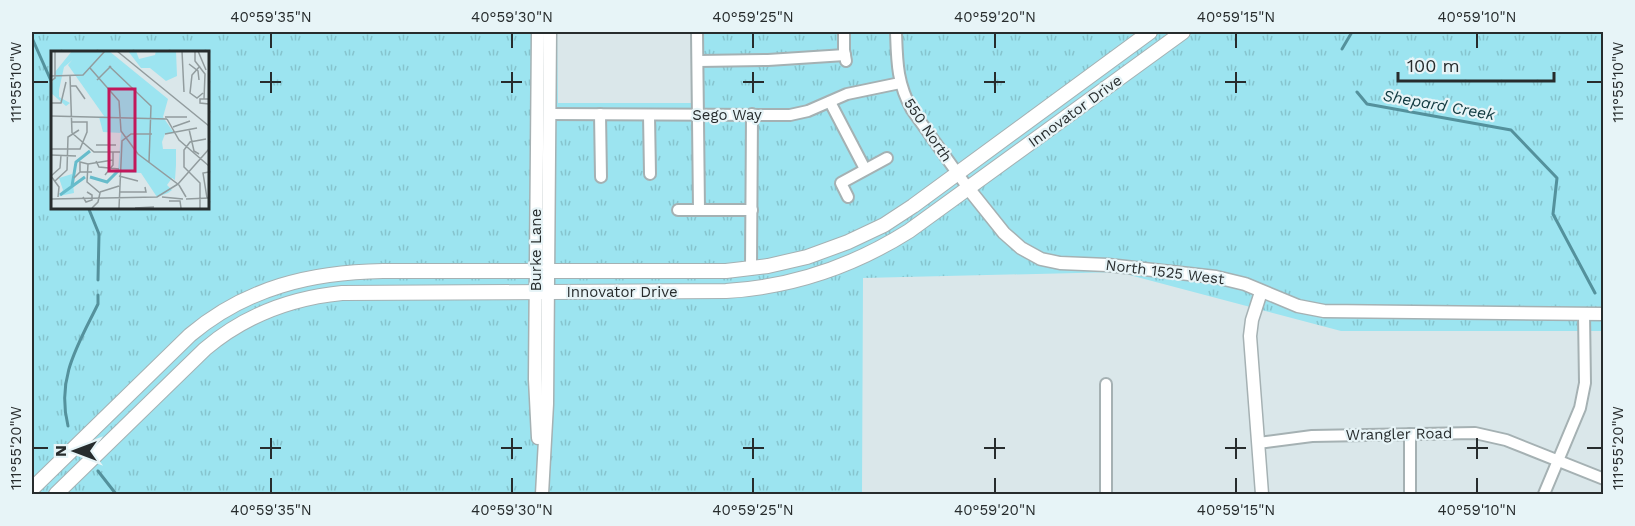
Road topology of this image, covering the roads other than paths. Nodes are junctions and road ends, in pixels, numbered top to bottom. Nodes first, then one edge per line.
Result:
1 (538, 32) edge
2 (550, 32) edge
3 (697, 32) edge
4 (844, 32) edge
5 (896, 32) edge
6 (1150, 32) edge
7 (1183, 32) edge
8 (698, 61) junction
9 (900, 83) junction
10 (830, 102) junction
11 (549, 114) junction
12 (600, 114) junction
13 (752, 114) junction
14 (649, 115) junction
15 (698, 115) junction
16 (887, 158) dead end
17 (864, 169) junction
18 (650, 174) dead end
19 (957, 174) junction
20 (601, 177) dead end
21 (968, 188) junction
22 (848, 197) dead end
23 (678, 210) dead end
24 (699, 210) junction
25 (752, 210) junction
26 (751, 268) junction
27 (542, 271) junction
28 (542, 292) junction
29 (1261, 292) junction
30 (1584, 314) junction
31 (1604, 314) edge
32 (1106, 384) dead end
33 (1410, 434) junction
34 (1258, 443) junction
35 (1558, 461) junction
36 (1604, 479) edge
37 (32, 489) edge
38 (56, 495) edge
39 (542, 495) edge
40 (1106, 495) edge
41 (1262, 495) edge
42 (1410, 495) edge
43 (1545, 495) edge

1 - 27 street, Burke Lane
2 - 11 street, Burke Lane
3 - 8 street
4 - 8 street
5 - 9 street, 550 North
6 - 19 main road, Innovator Drive
7 - 21 main road, Innovator Drive
8 - 15 street
9 - 10 street, Sego Way
9 - 19 street, 550 North
10 - 13 street, Sego Way
10 - 17 street
11 - 12 street, Sego Way
11 - 27 street, Burke Lane
12 - 14 street, Sego Way
12 - 20 street
13 - 15 street, Sego Way
13 - 25 street
14 - 15 street, Sego Way
14 - 18 street
15 - 24 street
16 - 17 street
17 - 22 street
19 - 21 street, 550 North
19 - 26 main road, Innovator Drive
21 - 28 main road, Innovator Drive
21 - 29 street, North 1525 West
23 - 24 street
24 - 25 street
25 - 26 street
26 - 27 main road, Innovator Drive
27 - 28 street, Burke Lane
27 - 37 main road, Innovator Drive
28 - 38 main road, Innovator Drive
28 - 39 street, Burke Lane
29 - 30 street, North 1525 West
29 - 34 street
30 - 31 street, North 1525 West
30 - 35 street
32 - 40 street
33 - 34 street, Wrangler Road
33 - 35 street, Wrangler Road
33 - 42 street
34 - 41 street
35 - 36 street, Wrangler Road
35 - 43 street

